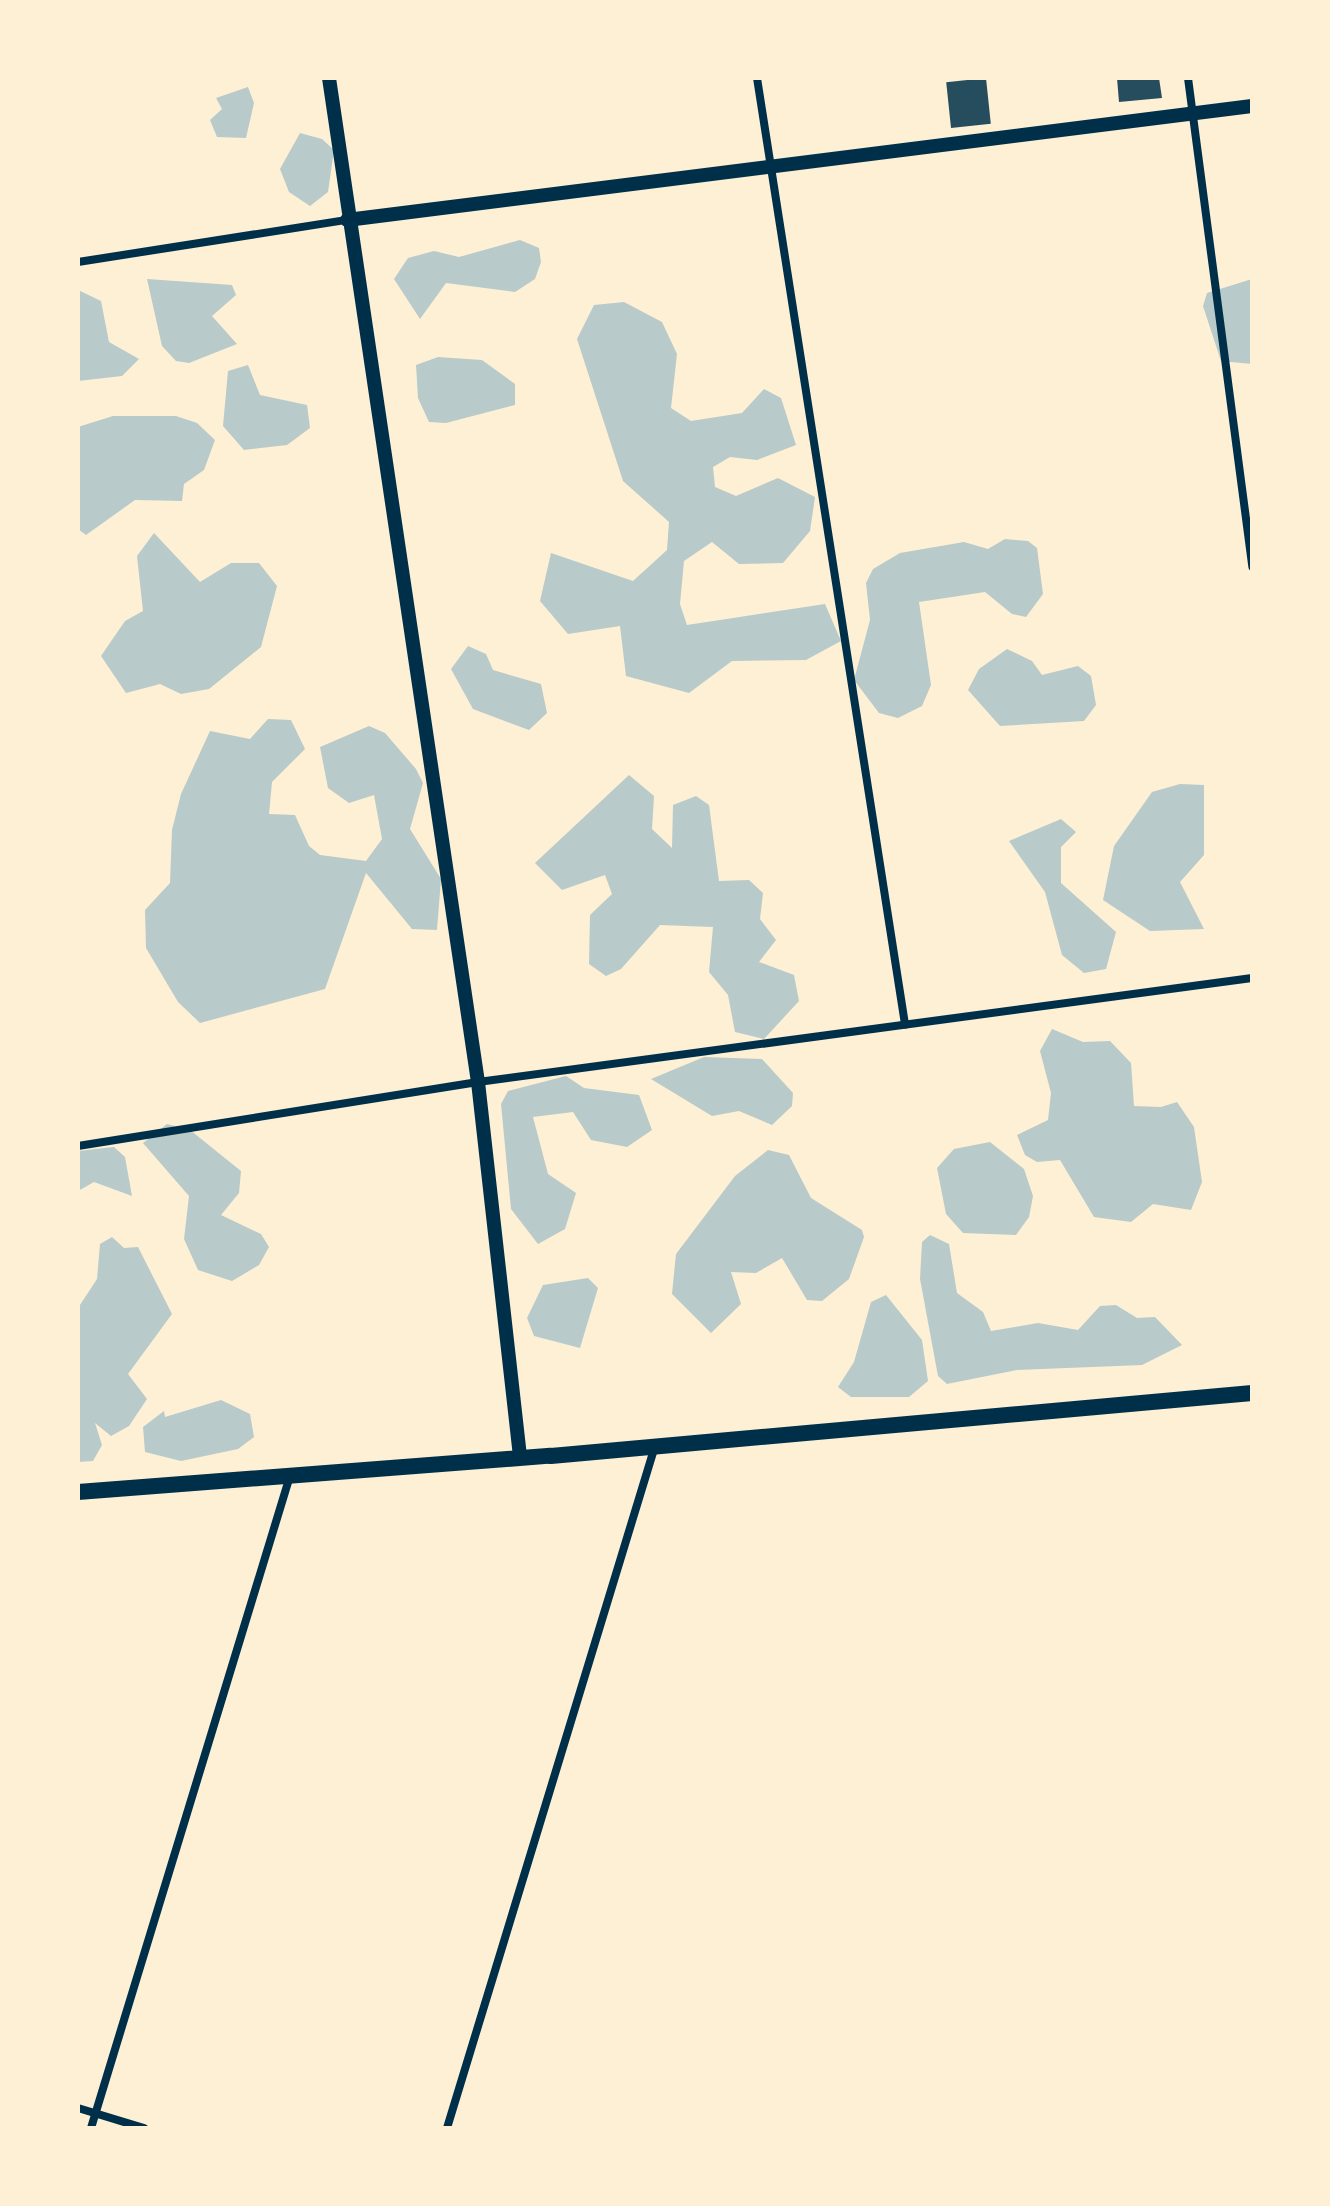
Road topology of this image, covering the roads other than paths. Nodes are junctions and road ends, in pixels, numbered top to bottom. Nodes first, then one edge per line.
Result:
1 (329, 78) edge
2 (757, 78) edge
3 (1188, 78) edge
4 (1252, 106) edge
5 (1192, 114) junction
6 (773, 165) junction
7 (347, 220) junction
8 (78, 262) edge
9 (1252, 567) edge
10 (1252, 978) edge
11 (905, 1024) junction
12 (478, 1082) junction
13 (78, 1146) edge
14 (1252, 1393) edge
15 (655, 1445) junction
16 (520, 1458) junction
17 (290, 1475) junction
18 (78, 1492) edge
19 (78, 2108) edge
20 (96, 2113) junction
21 (91, 2128) edge
22 (144, 2128) edge
23 (447, 2128) edge

1 - 7 street
2 - 6 street
3 - 5 street
4 - 5 street
5 - 6 street
5 - 9 street
6 - 7 street
6 - 11 street
7 - 8 street
7 - 12 street
10 - 11 street
11 - 12 street
12 - 13 street
12 - 16 street
14 - 15 main road
15 - 16 main road
15 - 23 street
16 - 17 main road
17 - 18 main road
17 - 20 street
19 - 20 street
20 - 21 street
20 - 22 street

